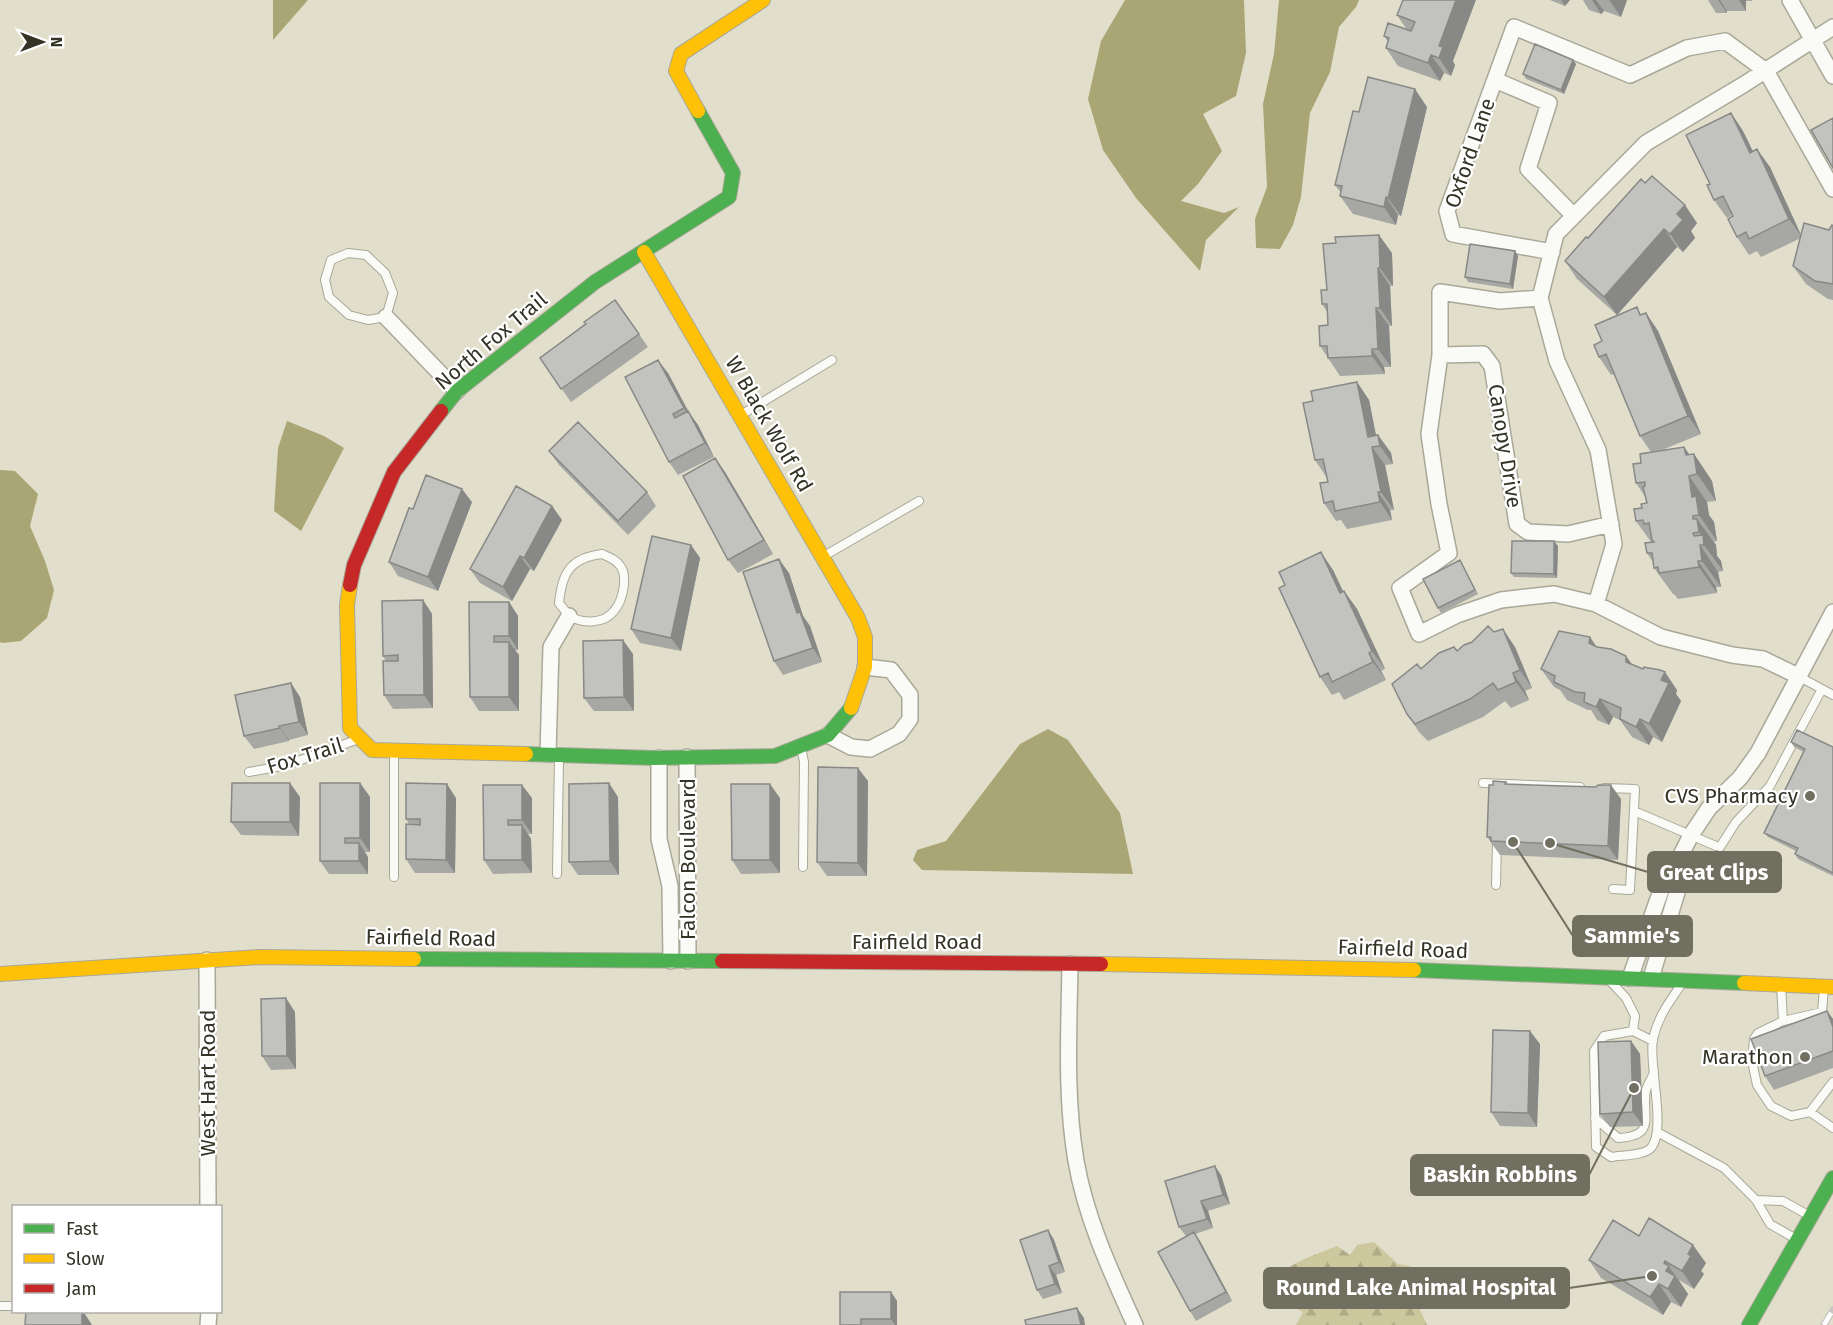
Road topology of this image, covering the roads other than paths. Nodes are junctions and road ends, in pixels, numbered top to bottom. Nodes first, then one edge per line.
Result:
1 (763, 0) edge
2 (1790, 0) edge
3 (1833, 27) edge
4 (1814, 40) junction
5 (1766, 71) junction
6 (1833, 76) edge
7 (1495, 80) junction
8 (1833, 189) edge
9 (1574, 216) junction
10 (644, 252) junction
11 (1552, 252) junction
12 (1540, 298) junction
13 (386, 316) junction
14 (1440, 356) junction
15 (832, 360) dead end
16 (458, 391) junction
17 (740, 416) junction
18 (919, 501) dead end
19 (1611, 524) junction
20 (823, 557) junction
21 (1596, 604) junction
22 (1833, 612) edge
23 (569, 616) junction
24 (865, 667) junction
25 (1798, 676) junction
26 (1822, 689) junction
27 (1833, 695) edge
28 (828, 735) junction
29 (361, 739) junction
30 (800, 746) junction
31 (394, 751) junction
32 (554, 754) junction
33 (694, 757) junction
34 (659, 758) junction
35 (249, 772) dead end
36 (1483, 783) dead end
37 (1498, 784) junction
38 (1589, 787) edge
39 (1600, 788) edge
40 (1498, 795) edge
41 (1634, 811) junction
42 (1497, 829) edge
43 (1691, 835) junction
44 (803, 867) dead end
45 (557, 874) dead end
46 (1674, 874) junction
47 (394, 877) dead end
48 (1496, 885) dead end
49 (1613, 889) dead end
50 (207, 960) junction
51 (671, 961) junction
52 (688, 961) junction
53 (1070, 964) junction
54 (0, 974) edge
55 (1605, 977) junction
56 (1630, 978) junction
57 (1651, 978) junction
58 (1685, 980) junction
59 (1781, 984) junction
60 (1829, 986) edge
61 (1783, 1021) junction
62 (1633, 1031) junction
63 (1653, 1041) junction
64 (1655, 1071) junction
65 (1833, 1082) edge
66 (1810, 1112) junction
67 (1595, 1118) junction
68 (1833, 1128) edge
69 (1657, 1132) junction
70 (1833, 1178) edge
71 (1756, 1200) junction
72 (208, 1205) edge
73 (1811, 1217) junction
74 (1797, 1240) junction
75 (1752, 1320) edge
76 (1135, 1325) edge

1 - 10 street, North Fox Trail
2 - 4 street
3 - 4 street
4 - 5 street
4 - 6 street
5 - 7 street, Oxford Lane
5 - 8 street, Oxford Lane
5 - 9 street
7 - 9 street, Oxford Lane
7 - 11 street, Oxford Lane
9 - 11 street
10 - 16 street, North Fox Trail
10 - 17 street, W Black Wolf Rd
11 - 12 street
12 - 14 street
12 - 19 street
13 - 13 lane
13 - 16 street
14 - 19 street, Canopy Drive
14 - 21 street
15 - 17 lane
16 - 29 street, North Fox Trail
17 - 20 street, W Black Wolf Rd
18 - 20 lane
19 - 21 street
20 - 24 street, W Black Wolf Rd
21 - 25 street
22 - 25 street
23 - 23 lane
23 - 32 street
24 - 28 street, W Black Wolf Rd
24 - 28 street
25 - 26 lane
25 - 43 street
26 - 27 lane
26 - 43 lane
28 - 30 street
29 - 31 street
29 - 35 lane, Fox Trail
30 - 33 street
30 - 44 lane
31 - 32 street
31 - 47 lane
32 - 34 street
32 - 45 lane
33 - 34 street
33 - 52 street, Falcon Boulevard
34 - 51 street, Falcon Boulevard
36 - 37 lane
37 - 38 lane
37 - 40 lane
39 - 41 lane
41 - 43 lane
41 - 49 lane
42 - 48 lane
43 - 46 street
46 - 56 street
46 - 57 street
50 - 51 street, Fairfield Road
50 - 54 street, Fairfield Road
50 - 72 street, West Hart Road
51 - 52 street, Fairfield Road
52 - 53 street, Fairfield Road
53 - 55 street, Fairfield Road
53 - 76 street
55 - 56 street, Fairfield Road
55 - 62 lane
56 - 57 street, Fairfield Road
57 - 58 street, Fairfield Road
58 - 59 street, Fairfield Road
58 - 63 lane
59 - 60 street, Fairfield Road
59 - 61 lane
60 - 61 lane
61 - 66 lane
62 - 63 lane
62 - 67 lane
63 - 64 lane
64 - 67 lane
64 - 69 lane
65 - 66 lane
66 - 68 lane
67 - 69 lane
69 - 71 lane
70 - 73 street
71 - 73 lane
71 - 74 lane
73 - 74 street
74 - 75 street

